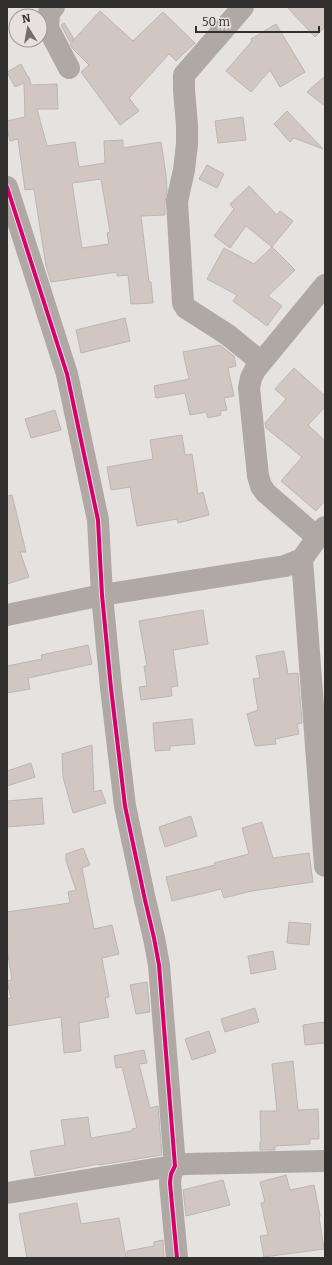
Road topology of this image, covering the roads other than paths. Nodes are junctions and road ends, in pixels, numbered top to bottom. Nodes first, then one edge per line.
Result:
1 (54, 7) edge
2 (243, 7) edge
3 (69, 68) dead end
4 (7, 187) edge
5 (325, 285) edge
6 (261, 362) junction
7 (323, 533) edge
8 (302, 560) junction
9 (102, 595) junction
10 (7, 615) edge
11 (325, 866) edge
12 (325, 1161) edge
13 (175, 1166) junction
14 (7, 1193) edge
15 (177, 1258) edge

1 - 3 street
2 - 6 street
4 - 9 street
5 - 6 street
6 - 7 street
7 - 8 street
8 - 9 street
8 - 11 street
9 - 10 street
9 - 13 street
12 - 13 street
13 - 14 street
13 - 15 street

